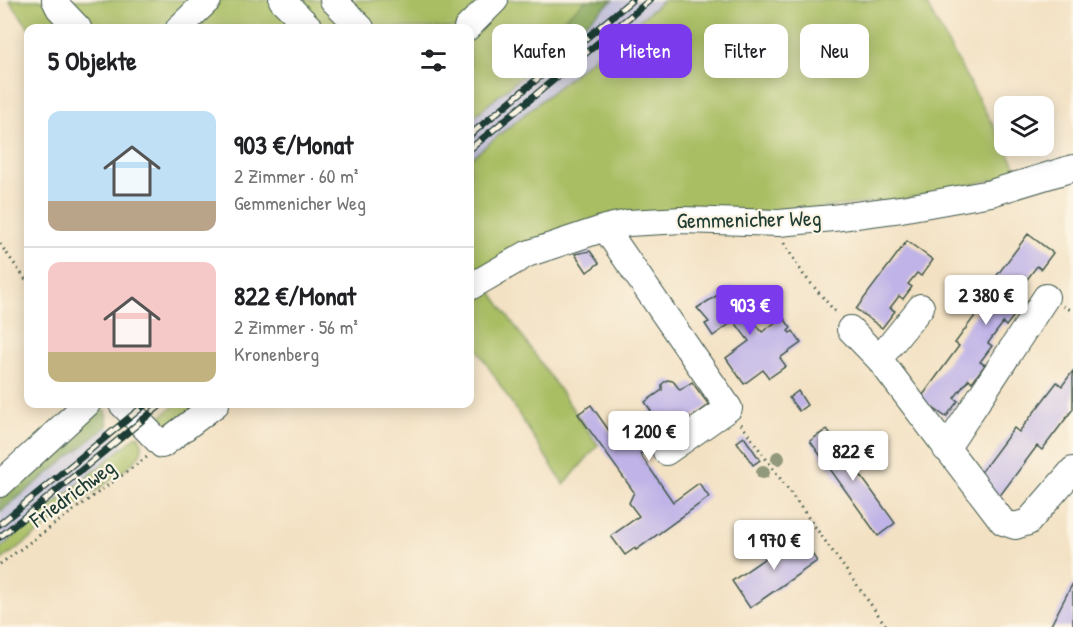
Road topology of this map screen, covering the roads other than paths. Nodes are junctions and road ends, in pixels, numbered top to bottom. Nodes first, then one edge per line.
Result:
1 (55, 0) edge
2 (208, 0) edge
3 (282, 0) edge
4 (333, 0) edge
5 (488, 2) edge
6 (74, 24) edge
7 (183, 24) edge
8 (306, 24) edge
9 (357, 24) edge
10 (470, 24) edge
11 (1073, 168) edge
12 (605, 228) junction
13 (474, 285) edge
14 (1046, 297) dead end
15 (921, 307) dead end
16 (850, 329) road end
17 (879, 359) junction
18 (83, 408) edge
19 (126, 408) edge
20 (211, 408) edge
21 (946, 449) junction
22 (666, 452) dead end
23 (1073, 470) edge
24 (0, 484) edge

1 - 6 street
2 - 7 street
3 - 8 street
4 - 9 street
5 - 10 street
11 - 12 street, Gemmenicher Weg
12 - 13 street, Gemmenicher Weg
12 - 22 street
14 - 21 street
15 - 17 street
16 - 17 street
17 - 21 street
18 - 24 street
19 - 20 street
21 - 23 street

